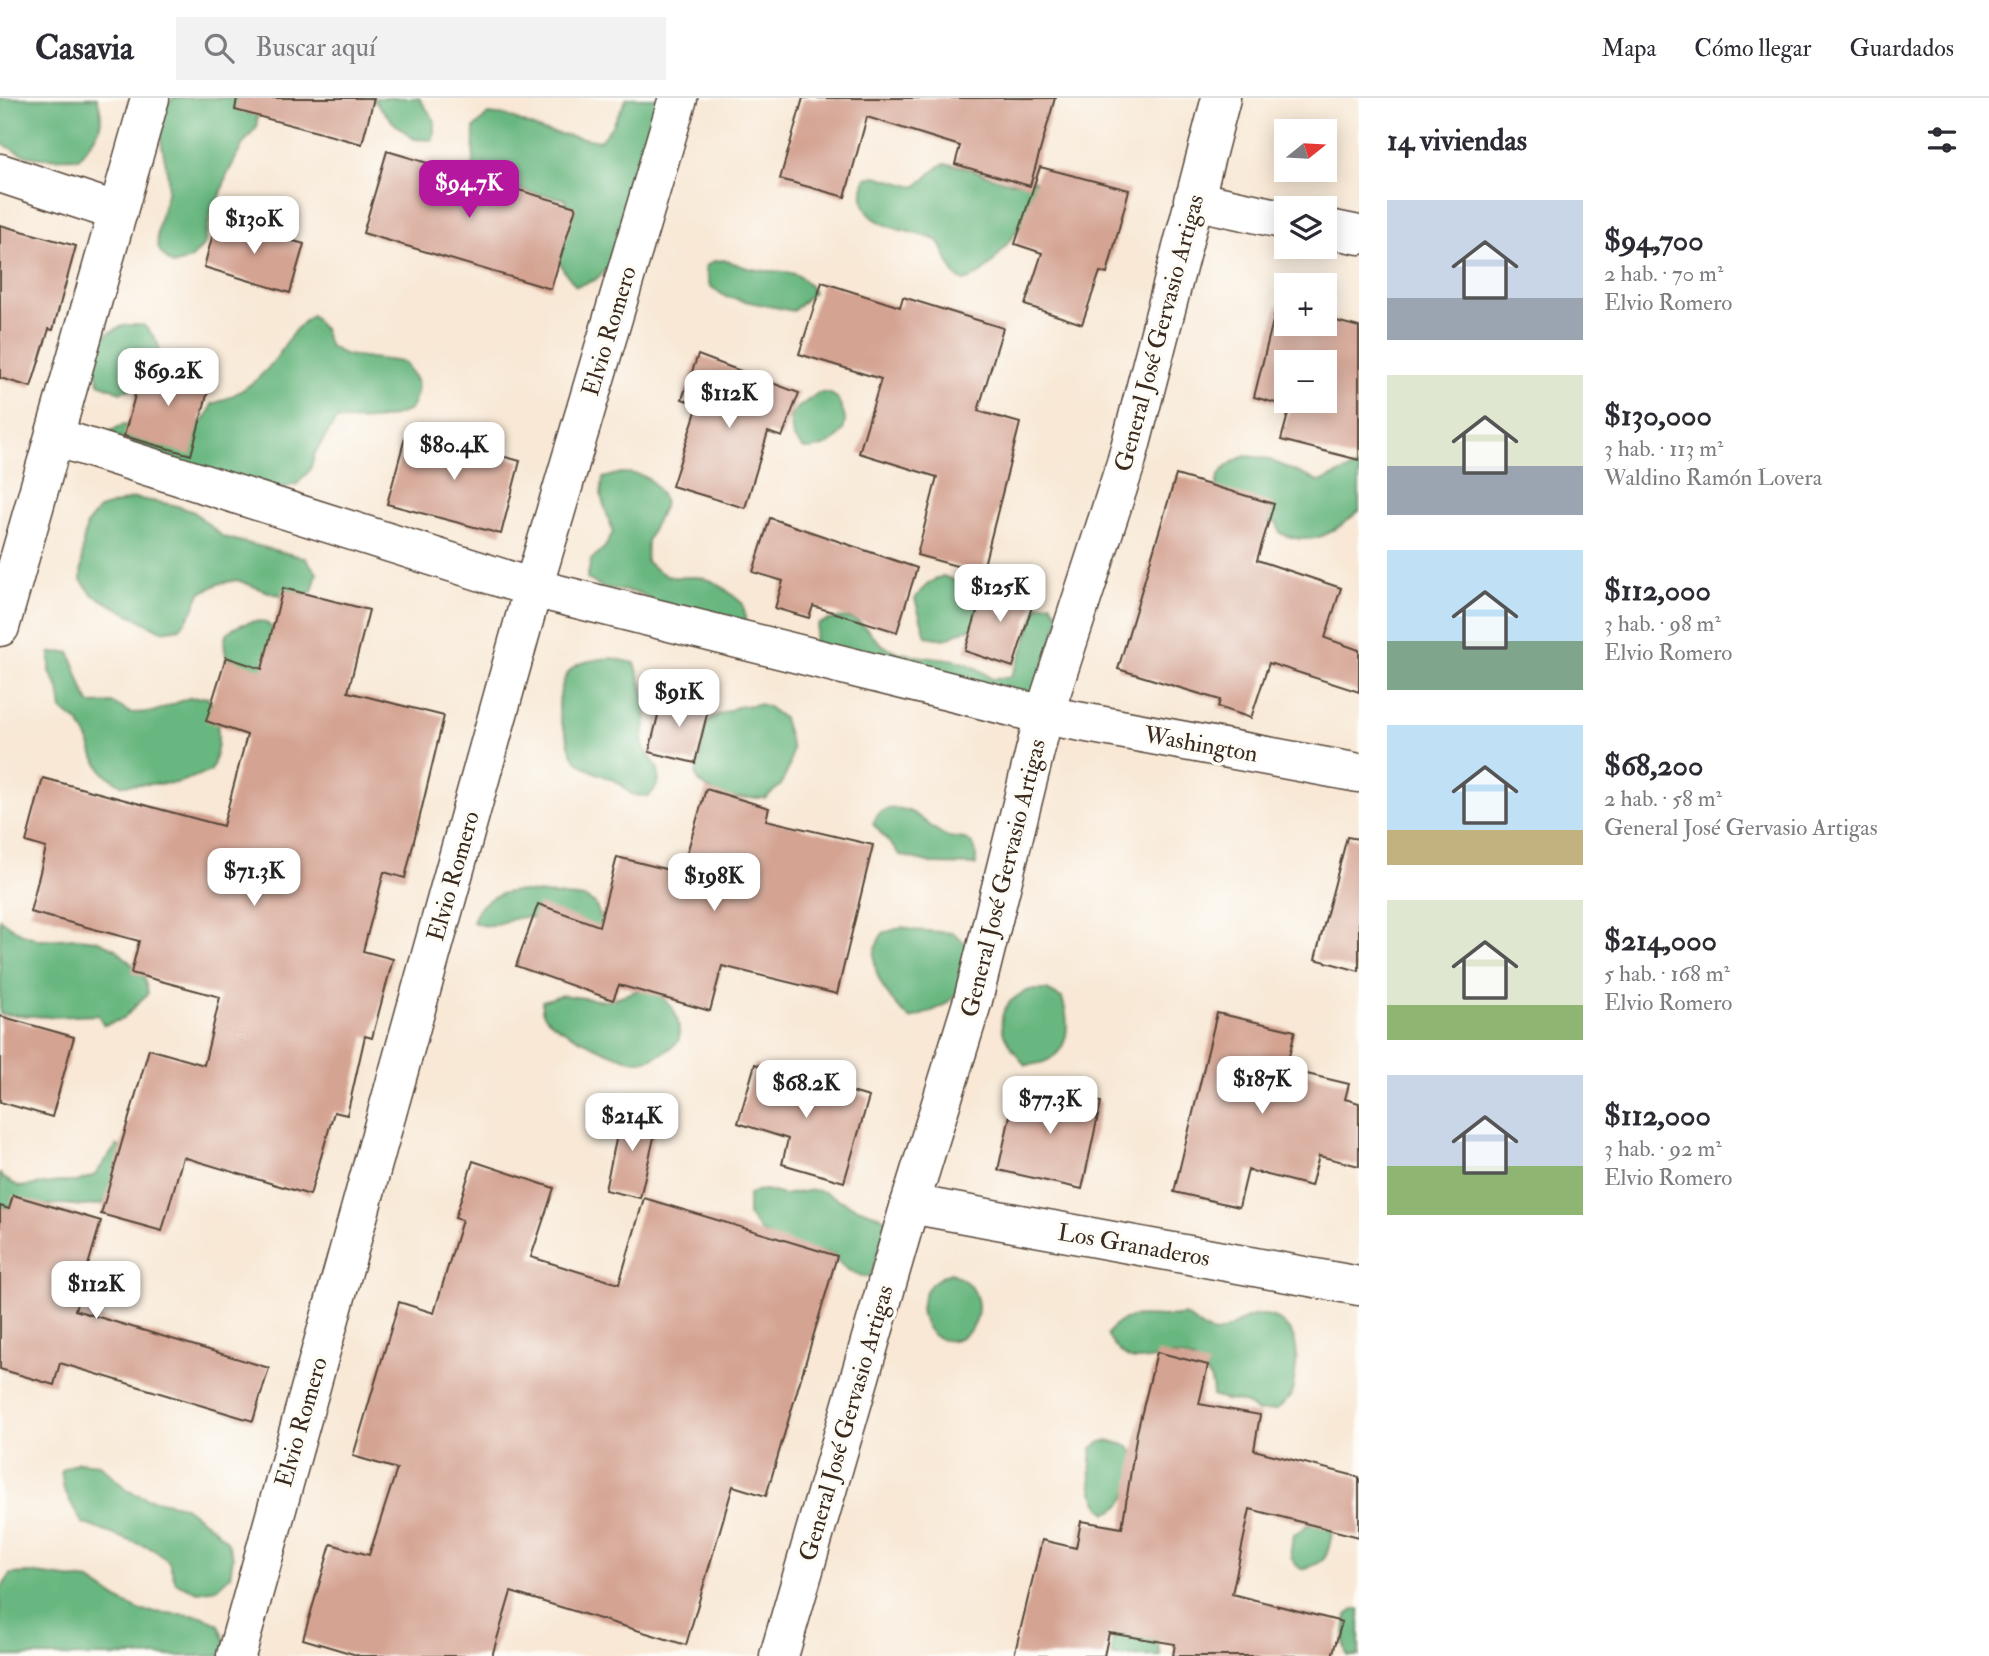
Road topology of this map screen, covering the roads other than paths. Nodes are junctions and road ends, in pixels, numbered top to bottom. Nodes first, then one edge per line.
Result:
1 (150, 98) edge
2 (678, 98) edge
3 (1221, 98) edge
4 (0, 173) edge
5 (1193, 201) junction
6 (118, 212) junction
7 (1274, 218) edge
8 (1337, 230) edge
9 (1359, 234) edge
10 (55, 437) junction
11 (533, 588) junction
12 (0, 627) edge
13 (1044, 715) junction
14 (1359, 773) edge
15 (910, 1204) junction
16 (1359, 1286) edge
17 (236, 1656) edge
18 (779, 1656) edge

1 - 6 street
2 - 11 street, Elvio Romero
3 - 5 street, General José Gervasio Artigas
4 - 6 street
5 - 7 street
5 - 13 street, General José Gervasio Artigas
6 - 10 street
8 - 9 street
10 - 11 street, Washington
10 - 12 street
11 - 13 street, Washington
11 - 17 street, Elvio Romero
13 - 14 street, Washington
13 - 15 street, General José Gervasio Artigas
15 - 16 street, Los Granaderos
15 - 18 street, General José Gervasio Artigas

